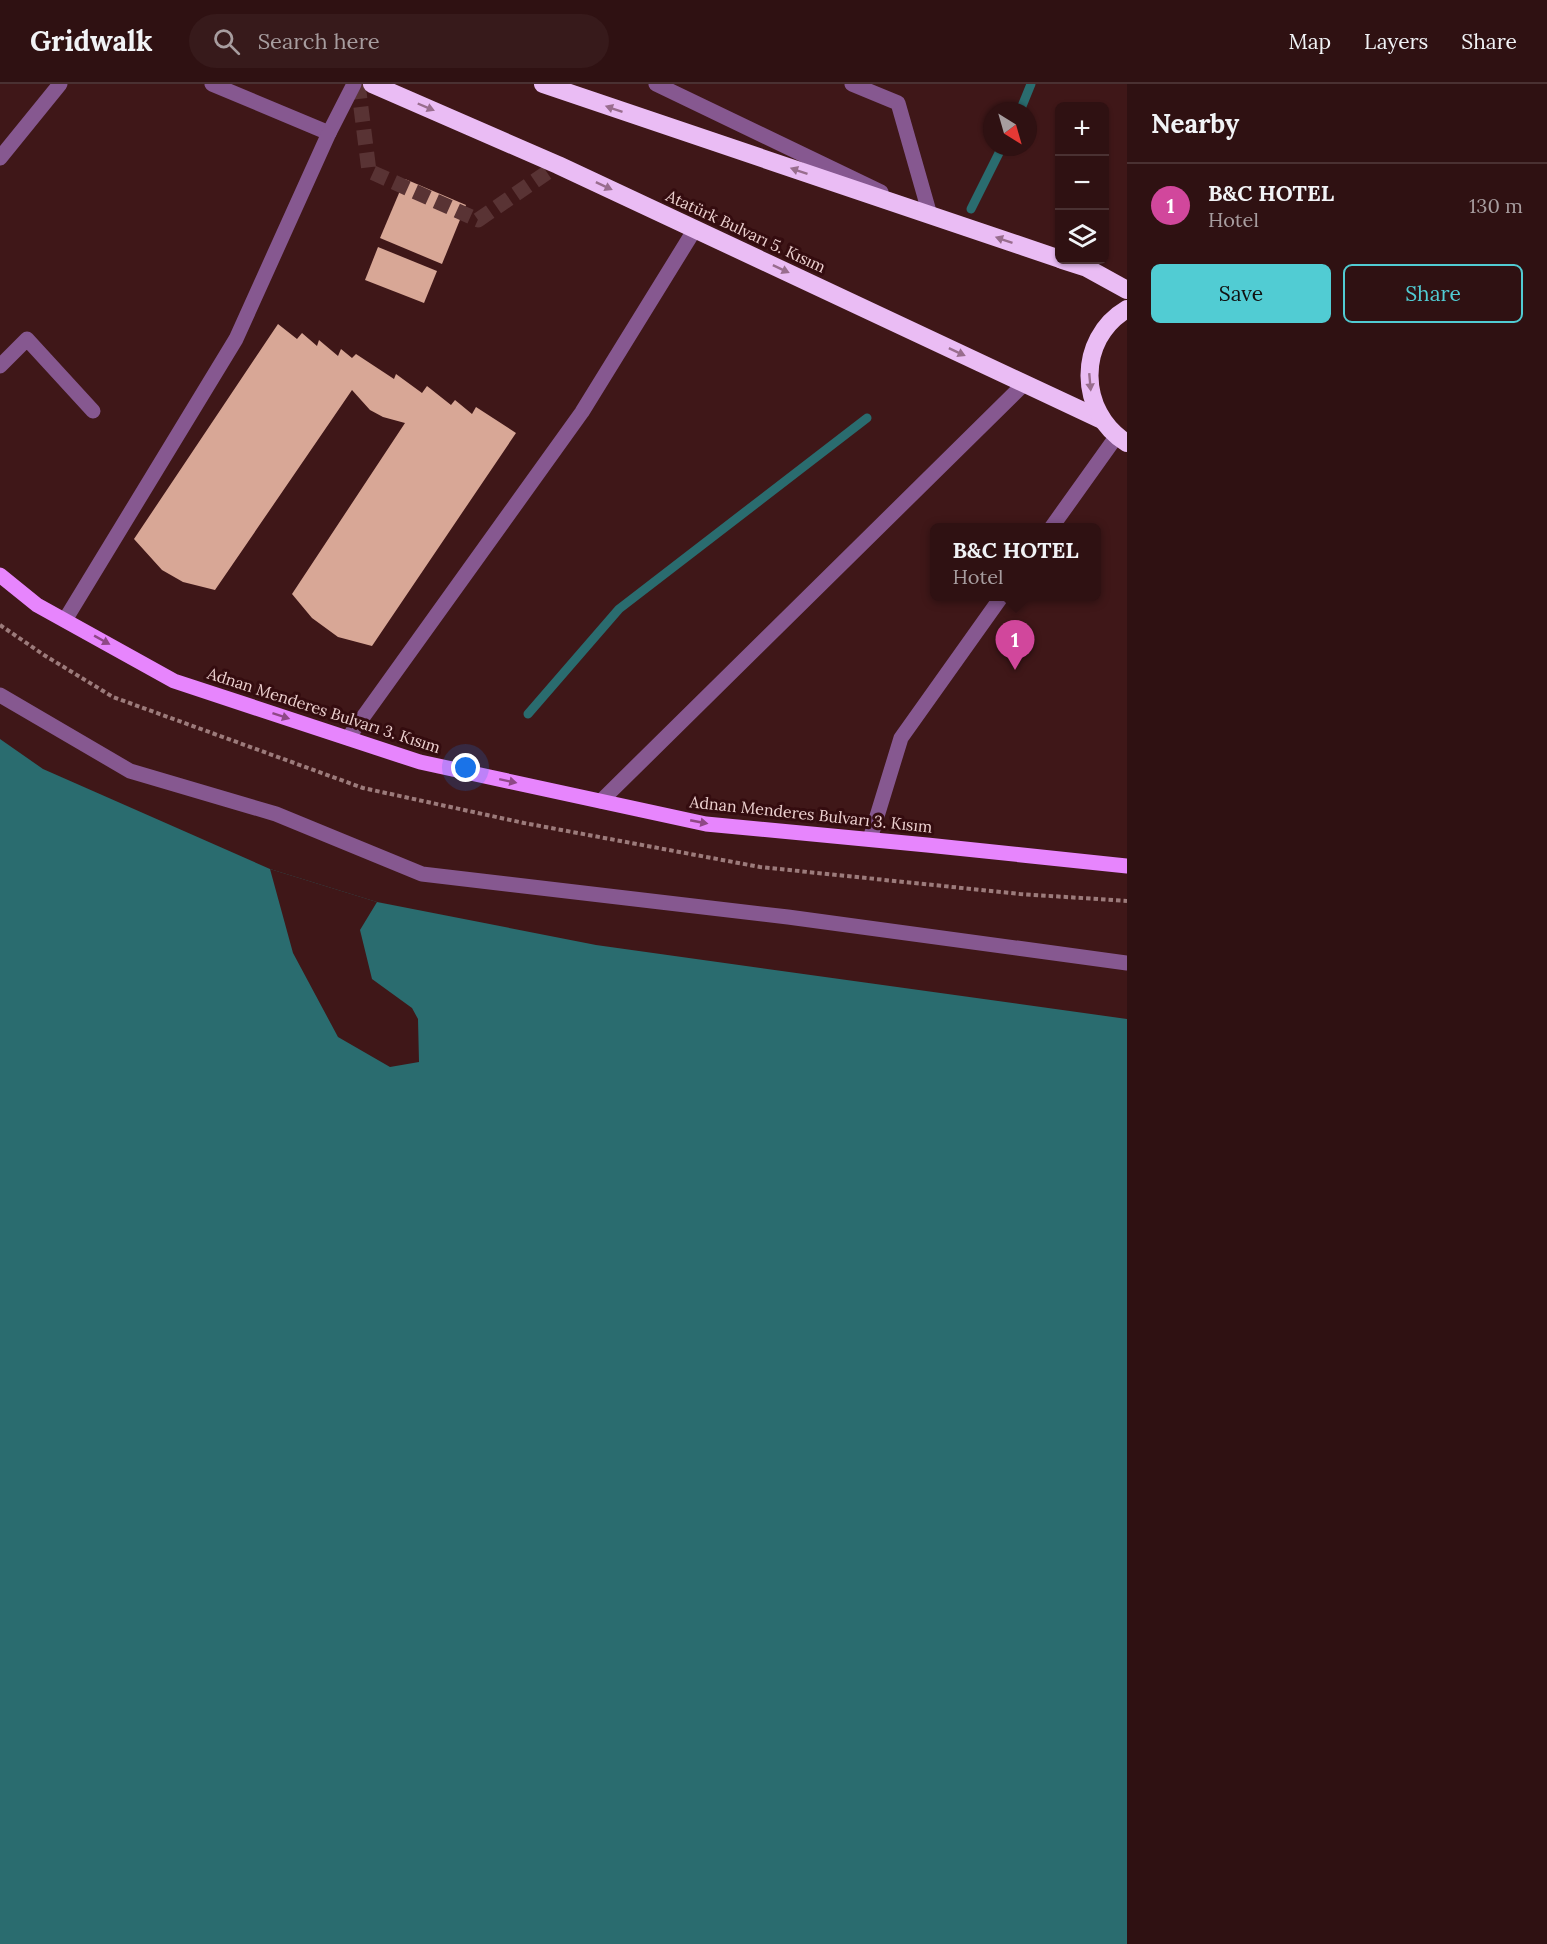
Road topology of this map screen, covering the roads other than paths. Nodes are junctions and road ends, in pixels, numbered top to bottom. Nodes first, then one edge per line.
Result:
1 (60, 84) edge
2 (212, 84) edge
3 (354, 84) edge
4 (372, 84) edge
5 (543, 84) edge
6 (656, 84) edge
7 (852, 84) edge
8 (329, 133) junction
9 (0, 158) edge
10 (930, 215) junction
11 (695, 229) junction
12 (1055, 257) edge
13 (1075, 264) edge
14 (1127, 290) edge
15 (1127, 309) edge
16 (0, 366) edge
17 (1025, 383) junction
18 (93, 411) dead end
19 (1100, 418) junction
20 (1122, 440) edge
21 (1056, 523) edge
22 (0, 575) edge
23 (999, 601) edge
24 (66, 620) junction
25 (0, 695) edge
26 (348, 738) junction
27 (601, 801) junction
28 (870, 839) junction
29 (1127, 866) edge
30 (1127, 963) edge

1 - 9 street
2 - 8 street
3 - 8 street
4 -> 11 highway, Atatürk Bulvarı 5. Kısım
10 -> 5 highway
6 - 10 street
7 - 10 street
8 - 24 street
12 -> 10 highway
11 -> 17 highway, Atatürk Bulvarı 5. Kısım
11 - 26 street
13 - 14 highway
15 -> 19 highway
16 - 18 street
17 - 19 highway, Atatürk Bulvarı 5. Kısım
17 - 27 street
19 - 20 highway
20 - 21 street
22 - 24 main road, Adnan Menderes Bulvarı 3. Kısım
23 - 28 street
24 -> 26 main road, Adnan Menderes Bulvarı 3. Kısım
25 - 30 street
26 -> 27 main road, Adnan Menderes Bulvarı 3. Kısım
27 -> 28 main road, Adnan Menderes Bulvarı 3. Kısım
28 - 29 main road, Adnan Menderes Bulvarı 3. Kısım

